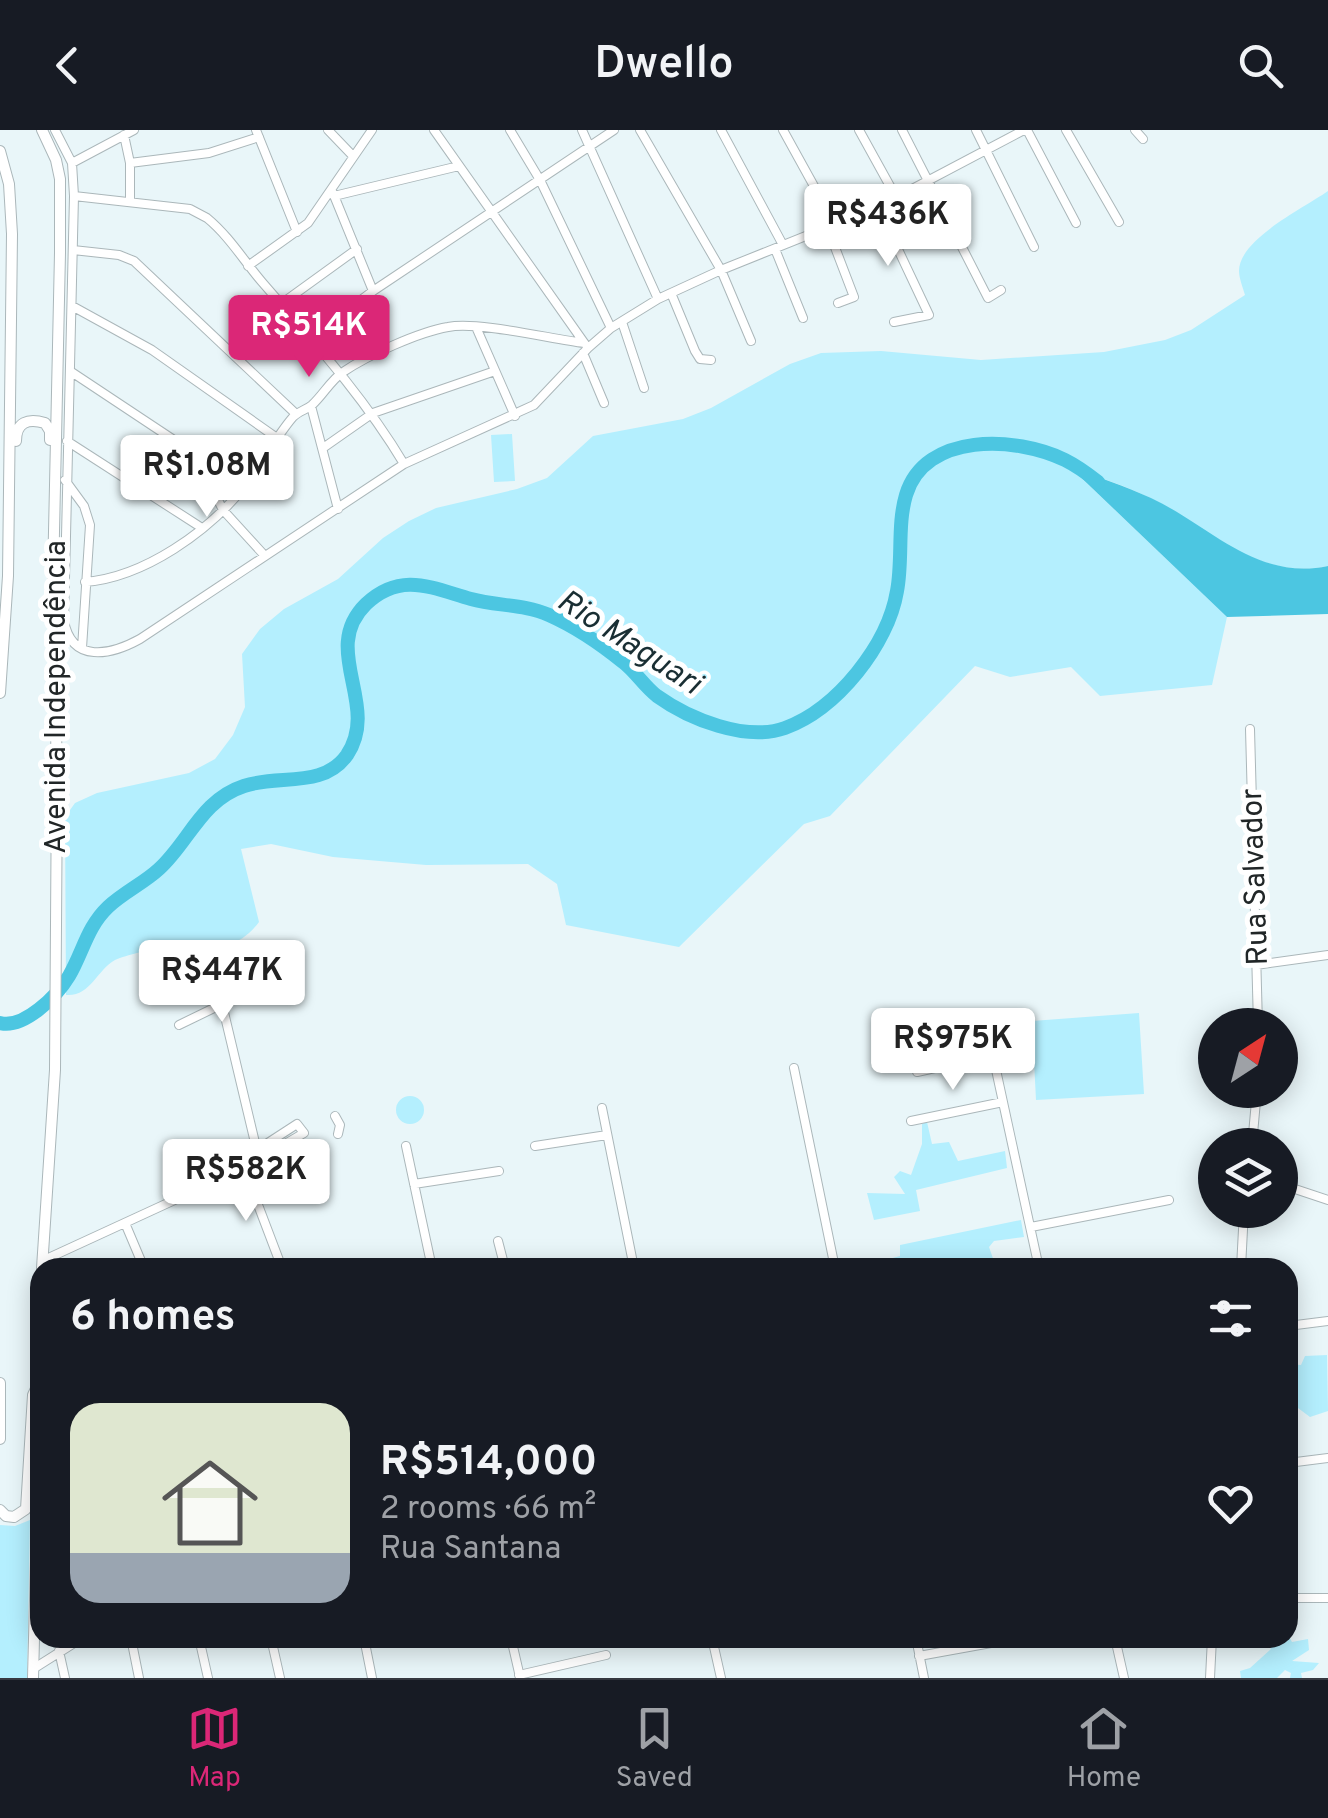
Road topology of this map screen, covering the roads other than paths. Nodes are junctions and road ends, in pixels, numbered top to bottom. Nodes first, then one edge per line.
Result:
1 (42, 130) edge
2 (54, 130) edge
3 (328, 130) edge
4 (372, 130) edge
5 (434, 130) edge
6 (510, 130) edge
7 (582, 130) edge
8 (614, 130) edge
9 (640, 130) edge
10 (721, 130) edge
11 (783, 130) edge
12 (859, 130) edge
13 (902, 130) edge
14 (976, 130) edge
15 (1026, 130) edge
16 (1066, 130) edge
17 (1135, 130) edge
18 (129, 132) edge
19 (257, 133) edge
20 (1143, 139) dead end
21 (590, 148) junction
22 (988, 150) junction
23 (0, 151) edge
24 (352, 155) junction
25 (72, 163) junction
26 (130, 163) junction
27 (458, 166) junction
28 (540, 180) junction
29 (928, 180) junction
30 (333, 193) junction
31 (74, 196) junction
32 (896, 197) junction
33 (130, 201) junction
34 (878, 207) junction
35 (490, 212) junction
36 (1119, 222) dead end
37 (1076, 223) dead end
38 (832, 227) junction
39 (297, 232) junction
40 (779, 247) junction
41 (1034, 247) dead end
42 (357, 249) junction
43 (73, 250) junction
44 (248, 266) junction
45 (720, 270) junction
46 (1001, 290) dead end
47 (373, 291) junction
48 (671, 293) junction
49 (658, 299) junction
50 (838, 303) dead end
51 (281, 304) junction
52 (72, 306) junction
53 (803, 318) dead end
54 (622, 322) junction
55 (894, 322) dead end
56 (476, 327) junction
57 (611, 328) junction
58 (309, 339) junction
59 (751, 341) dead end
60 (585, 348) junction
61 (711, 360) dead end
62 (70, 371) junction
63 (495, 371) junction
64 (342, 372) junction
65 (644, 388) dead end
66 (604, 403) dead end
67 (311, 406) junction
68 (373, 413) junction
69 (296, 414) junction
70 (515, 416) junction
71 (278, 438) junction
72 (67, 441) junction
73 (323, 448) junction
74 (266, 452) junction
75 (195, 454) junction
76 (404, 464) junction
77 (65, 480) junction
78 (338, 509) junction
79 (223, 510) junction
80 (202, 528) junction
81 (54, 541) junction
82 (8, 542) junction
83 (265, 556) junction
84 (4, 577) edge
85 (58, 578) junction
86 (86, 582) junction
87 (82, 648) junction
88 (0, 693) edge
89 (1250, 729) dead end
90 (1328, 955) edge
91 (1256, 966) junction
92 (249, 991) dead end
93 (222, 1004) junction
94 (1257, 1008) edge
95 (179, 1025) dead end
96 (988, 1033) dead end
97 (993, 1055) junction
98 (794, 1068) dead end
99 (917, 1072) dead end
100 (1002, 1102) junction
101 (602, 1108) dead end
102 (334, 1116) dead end
103 (912, 1120) dead end
104 (609, 1133) junction
105 (338, 1134) dead end
106 (406, 1146) dead end
107 (534, 1146) dead end
108 (257, 1150) junction
109 (260, 1160) junction
110 (244, 1168) junction
111 (499, 1171) dead end
112 (414, 1184) junction
113 (1298, 1190) edge
114 (1169, 1200) dead end
115 (1328, 1200) edge
116 (125, 1223) junction
117 (1030, 1227) junction
118 (1243, 1228) edge
119 (498, 1241) dead end
120 (47, 1258) edge
121 (57, 1258) edge
122 (140, 1258) edge
123 (278, 1258) edge
124 (430, 1258) edge
125 (502, 1258) edge
126 (632, 1258) edge
127 (833, 1258) edge
128 (1036, 1258) edge
129 (1241, 1258) edge
130 (1328, 1321) edge
131 (1298, 1325) edge
132 (0, 1383) edge
133 (0, 1439) edge
134 (30, 1444) edge
135 (1328, 1458) edge
136 (1298, 1462) edge
137 (0, 1510) edge
138 (1298, 1598) edge
139 (1328, 1598) edge
140 (34, 1648) edge
141 (64, 1648) edge
142 (133, 1648) edge
143 (201, 1648) edge
144 (274, 1648) edge
145 (366, 1648) edge
146 (513, 1648) edge
147 (714, 1648) edge
148 (918, 1648) edge
149 (964, 1648) edge
150 (1117, 1648) edge
151 (1212, 1648) edge
152 (59, 1651) junction
153 (606, 1655) dead end
154 (920, 1656) junction
155 (33, 1673) edge
156 (520, 1677) edge
157 (65, 1678) edge
158 (139, 1678) edge
159 (208, 1678) edge
160 (280, 1678) edge
161 (372, 1678) edge
162 (721, 1678) edge
163 (924, 1678) edge
164 (1124, 1678) edge
165 (1210, 1678) edge

1 - 81 main road, Avenida Independência
2 - 25 street
3 - 24 street
4 - 24 street
5 - 27 street
6 - 28 street
7 - 21 street
8 - 21 street
9 - 45 street
10 - 40 street
11 - 38 street
12 - 32 street
13 - 29 street
14 - 22 street
15 - 22 street
15 - 37 street
16 - 36 street
17 - 20 street
18 - 25 street
18 - 26 street
19 - 26 street
19 - 39 street
21 - 28 street
21 - 49 street
22 - 29 street
22 - 41 street
23 - 82 main road, Avenida Independência
24 - 30 street
25 - 31 street
26 - 33 street
27 - 30 street
27 - 35 street
28 - 35 street
28 - 57 street
29 - 32 street
29 - 46 street
30 - 39 street
30 - 42 street
31 - 33 street
31 - 43 street
32 - 34 street
33 - 44 street
34 - 38 street
34 - 55 street
35 - 47 street
35 - 60 street
38 - 40 street
38 - 50 street
39 - 44 street
40 - 45 street
40 - 53 street
42 - 47 street
42 - 51 street
43 - 52 street
43 - 69 street
44 - 51 street
45 - 48 street
45 - 59 street
47 - 58 street
48 - 49 street
48 - 61 street
49 - 54 street
51 - 58 street
52 - 62 street
52 - 71 street
54 - 57 street
54 - 65 street
56 - 60 street
56 - 63 street
56 - 64 street
57 - 60 street
58 - 64 street
60 - 66 street
60 - 70 street
62 - 72 street
62 - 75 street
63 - 68 street
63 - 70 street
64 - 67 street
64 - 68 street
67 - 69 street
67 - 73 street
68 - 73 street
68 - 76 street
69 - 71 street
70 - 76 street
71 - 74 street
72 - 77 street
72 - 80 street
73 - 78 street
74 - 75 street
74 - 79 street
75 - 79 street
76 - 78 street
77 - 85 street
77 - 86 street
78 - 83 street
79 - 80 street
79 - 83 street
80 - 86 street
81 - 82 main road
81 - 85 main road, Avenida Independência
82 - 84 main road, Avenida Independência
83 - 87 street
84 - 88 main road, Avenida Independência
85 - 87 street
85 - 120 main road, Avenida Independência
86 - 87 street
89 - 91 street, Rua Salvador
90 - 91 street
91 - 94 street, Rua Salvador
92 - 93 street
93 - 95 street
93 - 108 street
96 - 97 street
97 - 99 street
97 - 100 street
98 - 127 street
100 - 103 street
100 - 117 street
101 - 104 street
102 - 105 street
104 - 107 street
104 - 126 street
106 - 112 street
108 - 109 street
108 - 109 street
109 - 110 street
110 - 116 street
110 - 123 street
111 - 112 street
112 - 124 street
113 - 115 street
114 - 117 street
116 - 121 street
116 - 122 street
117 - 128 street
118 - 129 street
119 - 125 street
130 - 131 street
132 - 133 main road
134 - 137 main road
135 - 136 street
138 - 139 street
140 - 155 main road
141 - 152 street
142 - 158 street
143 - 159 street
144 - 160 street
145 - 161 street
146 - 156 street
147 - 162 street
148 - 154 street
149 - 154 street
150 - 164 street
151 - 165 street
152 - 155 street
152 - 157 street
153 - 156 street
154 - 163 street

